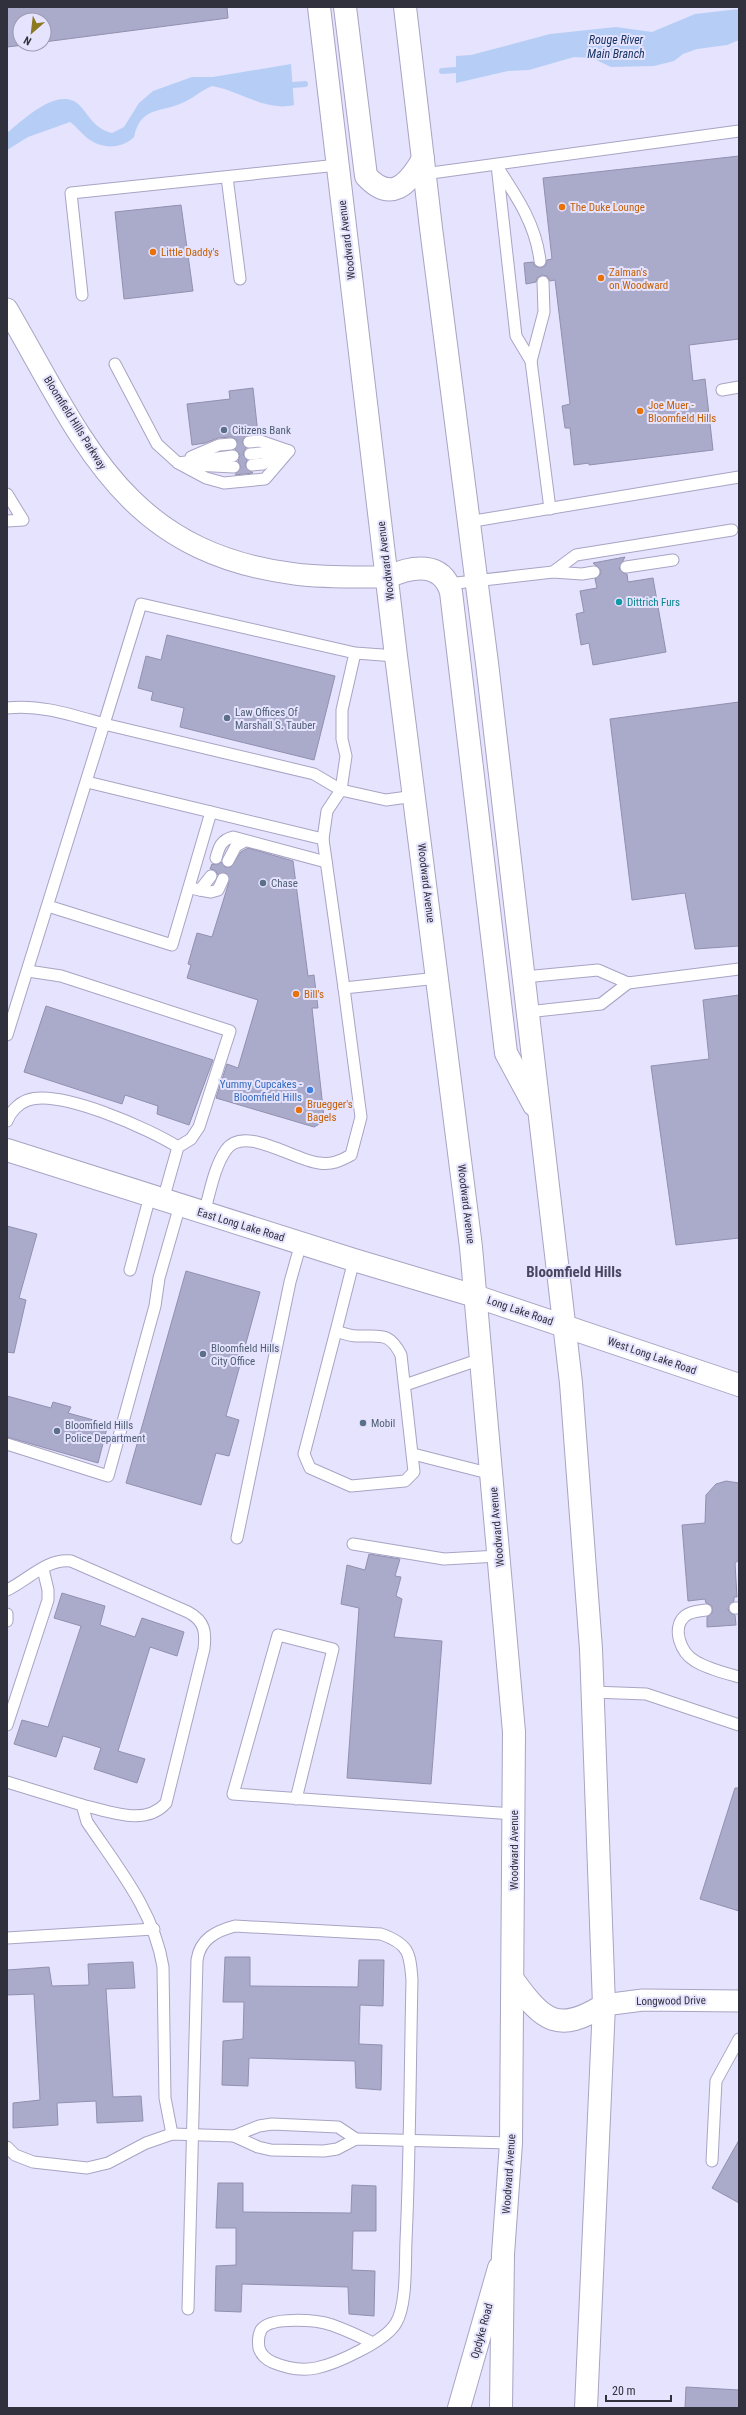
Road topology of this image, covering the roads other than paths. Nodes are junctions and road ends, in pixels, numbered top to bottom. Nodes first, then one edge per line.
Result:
1 (319, 7) edge
2 (346, 7) edge
3 (405, 7) edge
4 (739, 131) edge
5 (338, 165) junction
6 (424, 166) junction
7 (497, 166) junction
8 (227, 177) junction
9 (540, 261) dead end
10 (240, 279) dead end
11 (543, 282) dead end
12 (82, 295) dead end
13 (7, 309) edge
14 (531, 361) junction
15 (115, 364) dead end
16 (739, 388) edge
17 (722, 390) dead end
18 (249, 442) dead end
19 (232, 444) dead end
20 (289, 451) junction
21 (233, 456) dead end
22 (251, 459) dead end
23 (178, 463) junction
24 (234, 467) dead end
25 (739, 477) edge
26 (7, 494) edge
27 (550, 509) junction
28 (7, 521) edge
29 (468, 522) junction
30 (732, 530) dead end
31 (672, 560) dead end
32 (626, 567) dead end
33 (553, 572) junction
34 (594, 572) dead end
35 (388, 577) junction
36 (476, 583) junction
37 (448, 584) junction
38 (355, 653) junction
39 (396, 656) junction
40 (7, 708) edge
41 (104, 724) junction
42 (87, 782) junction
43 (341, 790) junction
44 (415, 796) junction
45 (211, 812) junction
46 (323, 839) junction
47 (245, 840) junction
48 (216, 858) dead end
49 (228, 861) dead end
50 (326, 862) junction
51 (211, 876) dead end
52 (223, 879) dead end
53 (195, 889) junction
54 (48, 906) junction
55 (739, 969) edge
56 (28, 971) junction
57 (524, 977) junction
58 (438, 978) junction
59 (628, 983) junction
60 (344, 988) junction
61 (528, 1012) junction
62 (7, 1036) edge
63 (540, 1115) junction
64 (7, 1121) edge
65 (178, 1147) junction
66 (7, 1150) edge
67 (164, 1200) junction
68 (204, 1213) junction
69 (300, 1243) junction
70 (354, 1260) junction
71 (130, 1270) dead end
72 (475, 1296) junction
73 (565, 1326) junction
74 (336, 1331) junction
75 (481, 1359) junction
76 (739, 1384) edge
77 (405, 1385) junction
78 (7, 1444) edge
79 (413, 1454) junction
80 (492, 1474) junction
81 (237, 1538) dead end
82 (353, 1544) dead end
83 (499, 1556) junction
84 (43, 1569) junction
85 (7, 1590) edge
86 (706, 1610) dead end
87 (7, 1614) edge
88 (7, 1620) edge
89 (739, 1677) edge
90 (593, 1692) junction
91 (7, 1725) edge
92 (739, 1725) edge
93 (7, 1782) edge
94 (296, 1799) junction
95 (82, 1805) junction
96 (514, 1814) junction
97 (154, 1929) junction
98 (7, 1938) edge
99 (514, 1981) junction
100 (739, 2001) edge
101 (604, 2005) junction
102 (739, 2038) edge
103 (172, 2134) junction
104 (192, 2134) junction
105 (234, 2136) junction
106 (356, 2139) junction
107 (409, 2140) junction
108 (511, 2143) junction
109 (7, 2147) edge
110 (712, 2161) dead end
111 (503, 2254) junction
112 (188, 2309) dead end
113 (373, 2343) junction
114 (460, 2408) edge
115 (501, 2408) edge
116 (586, 2408) edge

1 - 5 main road, Woodward Avenue
2 - 6 main road
3 - 6 main road
4 - 7 lane
5 - 8 lane
5 - 35 main road, Woodward Avenue
6 - 7 lane
6 - 29 main road
7 - 9 lane
7 - 14 lane
8 - 10 lane
8 - 12 lane
11 - 14 lane
13 - 35 street, Bloomfield Hills Parkway
14 - 27 lane
15 - 23 lane
16 - 17 lane
18 - 20 lane
19 - 23 lane
20 - 22 lane
20 - 23 lane
21 - 23 lane
23 - 24 lane
25 - 27 lane
26 - 28 lane
27 - 29 lane
29 - 36 main road
30 - 33 lane
31 - 32 lane
33 - 34 lane
33 - 36 lane
35 - 37 main road
35 - 39 main road, Woodward Avenue
36 - 37 lane
36 - 57 main road
37 - 63 main road
38 - 39 lane
38 - 41 lane
38 - 43 lane
39 - 44 main road, Woodward Avenue
40 - 41 lane
41 - 42 lane
41 - 43 lane
42 - 45 lane
42 - 54 lane
43 - 44 lane
43 - 46 lane
44 - 58 main road, Woodward Avenue
45 - 46 lane
45 - 53 lane
46 - 50 lane
47 - 48 lane
47 - 49 lane
47 - 50 lane
50 - 60 lane
51 - 53 lane
52 - 53 lane
53 - 54 lane
54 - 56 lane
55 - 59 lane
56 - 62 lane
56 - 65 lane
57 - 59 lane
57 - 61 main road
58 - 60 lane
58 - 72 main road, Woodward Avenue
59 - 61 lane
60 - 68 lane
61 - 63 main road
63 - 73 main road
64 - 65 lane
65 - 67 lane
66 - 67 main road, East Long Lake Road
67 - 68 main road, East Long Lake Road
67 - 71 lane
67 - 78 lane
68 - 69 main road, East Long Lake Road
69 - 70 main road, East Long Lake Road
69 - 81 lane
70 - 72 main road, East Long Lake Road
70 - 74 lane
72 - 73 main road, Long Lake Road
72 - 75 main road, Woodward Avenue
73 - 76 main road, West Long Lake Road
73 - 90 main road
74 - 77 lane
74 - 79 lane
75 - 77 lane
75 - 80 main road, Woodward Avenue
77 - 79 lane
79 - 80 lane
80 - 83 main road, Woodward Avenue
82 - 83 lane
83 - 96 main road, Woodward Avenue
84 - 85 lane
84 - 91 lane
84 - 95 lane
86 - 89 lane
87 - 88 lane
90 - 92 lane
90 - 101 main road
93 - 95 lane
94 - 94 lane
94 - 96 lane
95 - 97 lane
96 - 99 main road, Woodward Avenue
97 - 98 lane
97 - 103 lane
99 - 101 main road
99 - 108 main road, Woodward Avenue
100 - 101 street, Longwood Drive
101 - 116 main road
102 - 110 lane
103 - 104 lane
103 - 109 lane
104 - 105 lane
104 - 107 lane
104 - 112 lane
105 - 106 lane
105 - 106 lane
106 - 107 lane
107 - 108 lane
107 - 113 lane
108 - 111 main road, Woodward Avenue
111 - 114 main road, Opdyke Road
111 - 115 main road, Woodward Avenue
113 - 113 lane

